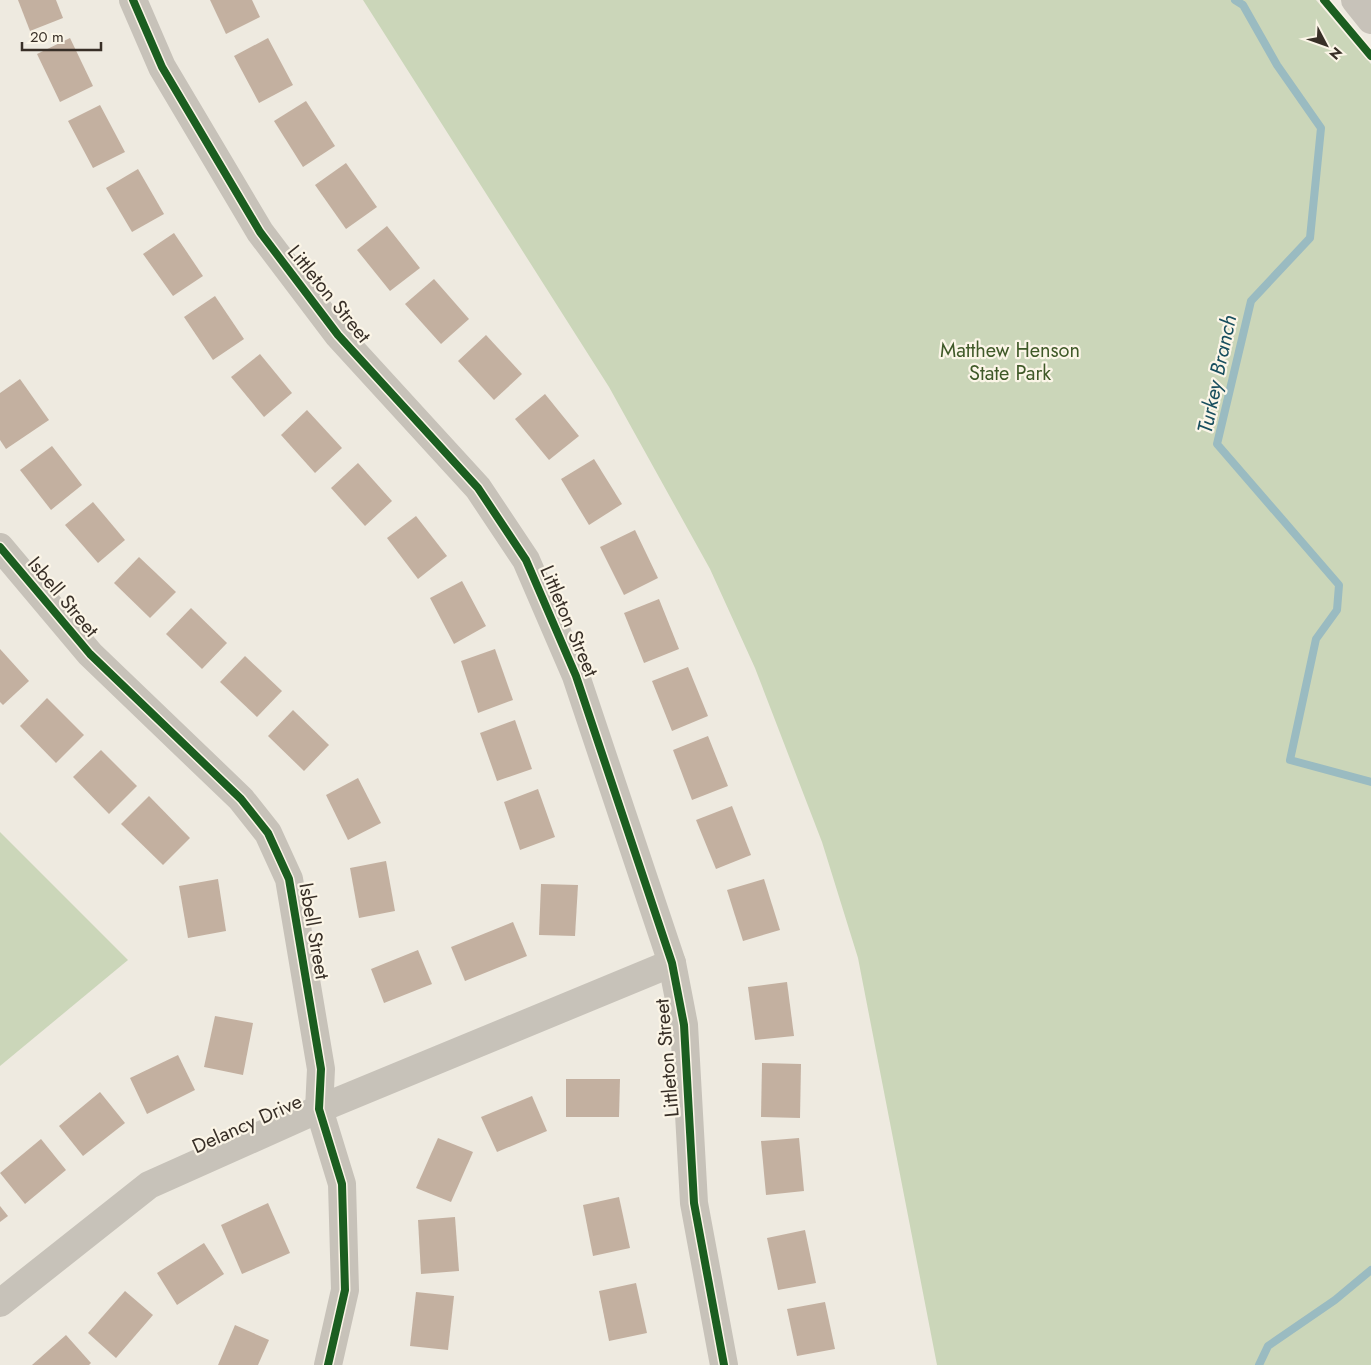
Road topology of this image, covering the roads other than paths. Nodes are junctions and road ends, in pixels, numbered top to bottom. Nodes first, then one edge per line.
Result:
1 (132, 0) edge
2 (1355, 0) edge
3 (1371, 20) edge
4 (0, 547) edge
5 (672, 963) junction
6 (319, 1109) junction
7 (0, 1303) edge
8 (328, 1365) edge
9 (724, 1365) edge

1 - 5 street, Littleton Street
2 - 3 street
4 - 6 street, Isbell Street
5 - 6 street, Delancy Drive
5 - 9 street, Littleton Street
6 - 7 street, Delancy Drive
6 - 8 street, Isbell Street

